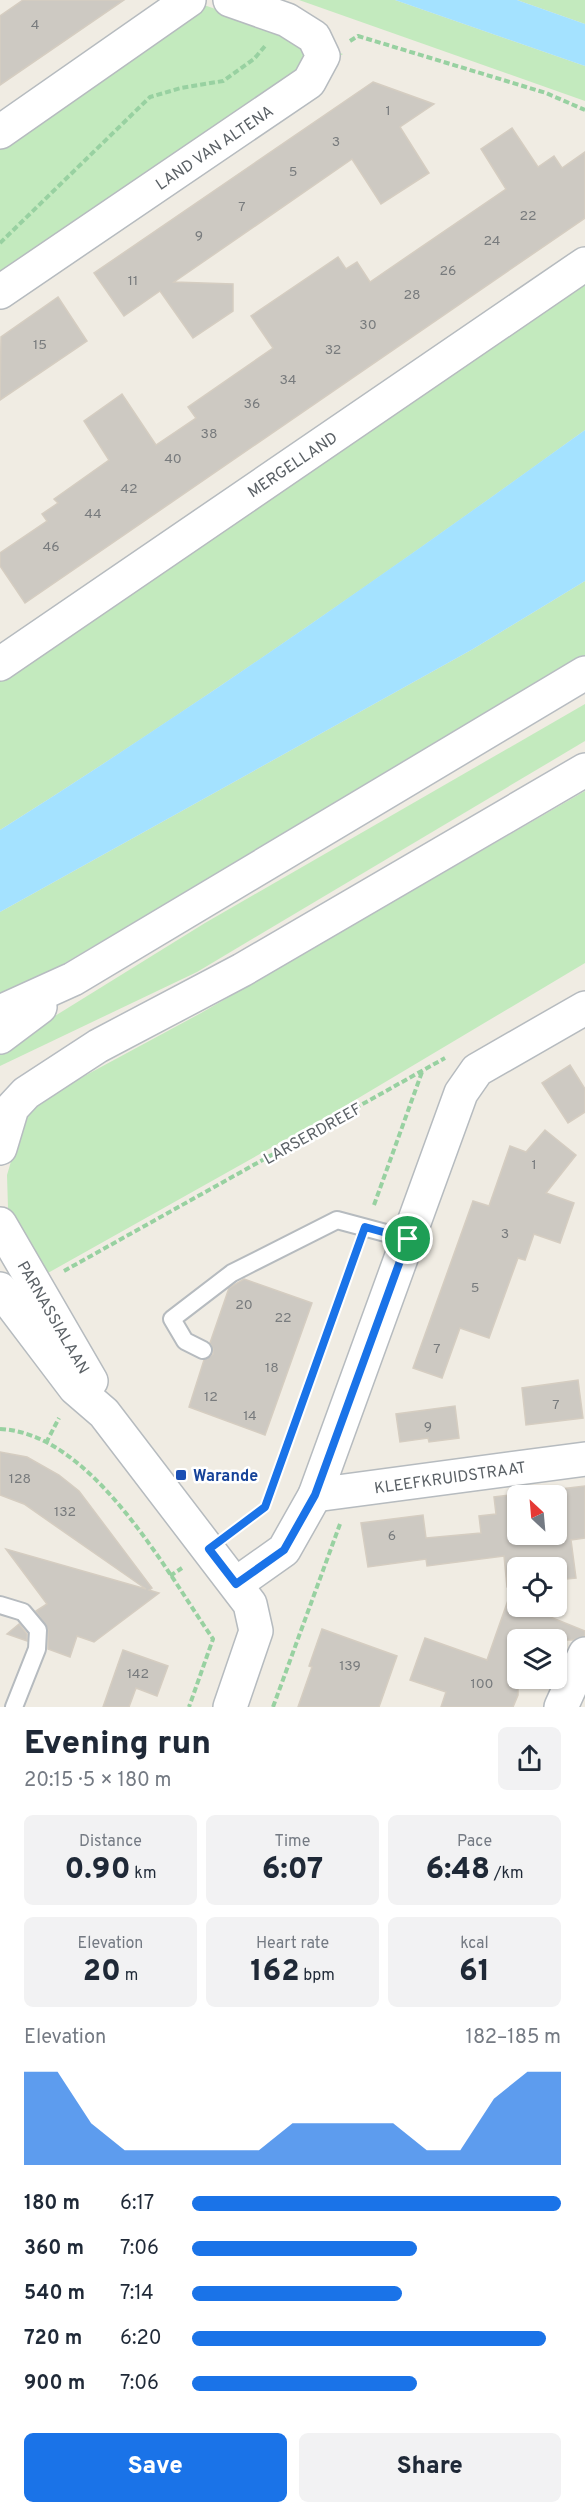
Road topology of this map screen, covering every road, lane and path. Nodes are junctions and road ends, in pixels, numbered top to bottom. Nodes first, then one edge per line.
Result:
1 (189, 0) edge
2 (230, 0) edge
3 (287, 21) junction
4 (323, 56) junction
5 (585, 110) edge
6 (0, 132) edge
7 (0, 243) edge
8 (585, 264) edge
9 (0, 292) edge
10 (0, 664) edge
11 (585, 673) edge
12 (585, 770) edge
13 (73, 979) junction
14 (585, 1008) edge
15 (0, 1011) edge
16 (0, 1037) edge
17 (98, 1046) junction
18 (452, 1053) dead end
19 (422, 1072) junction
20 (0, 1087) edge
21 (3, 1136) edge
22 (0, 1224) edge
23 (365, 1227) junction
24 (408, 1239) junction
25 (36, 1286) junction
26 (0, 1289) edge
27 (203, 1350) dead end
28 (104, 1413) junction
29 (56, 1414) dead end
30 (0, 1429) edge
31 (46, 1443) junction
32 (585, 1459) edge
33 (352, 1490) junction
34 (315, 1495) junction
35 (209, 1549) junction
36 (170, 1576) junction
37 (236, 1584) junction
38 (0, 1605) edge
39 (585, 1653) edge
40 (14, 1707) edge
41 (189, 1707) edge
42 (230, 1707) edge
43 (273, 1707) edge
44 (561, 1707) edge

1 - 6 street
2 - 3 street
3 - 4 street
3 - 7 path
4 - 5 path
4 - 9 street, LAND VAN ALTENA
8 - 10 street, MERGELLAND
11 - 13 street
12 - 17 street
13 - 15 street
13 - 16 street
14 - 24 street
17 - 20 street
17 - 21 street
18 - 19 path, LARSERDREEF
19 - 23 path
19 - 25 path, LARSERDREEF
22 - 25 street, PARNASSIALAAN
23 - 24 lane
23 - 27 lane
23 - 35 path
24 - 34 street
25 - 28 street, PARNASSIALAAN
26 - 28 street, PARNASSIALAAN
28 - 35 street, PARNASSIALAAN
29 - 31 path
30 - 31 path
31 - 36 path
32 - 33 street, KLEEFKRUIDSTRAAT
33 - 34 street, KLEEFKRUIDSTRAAT
33 - 43 path
34 - 37 street
35 - 36 path
35 - 37 street, PARNASSIALAAN
36 - 41 path
37 - 42 street, PARNASSIALAAN
38 - 40 lane
39 - 44 street

